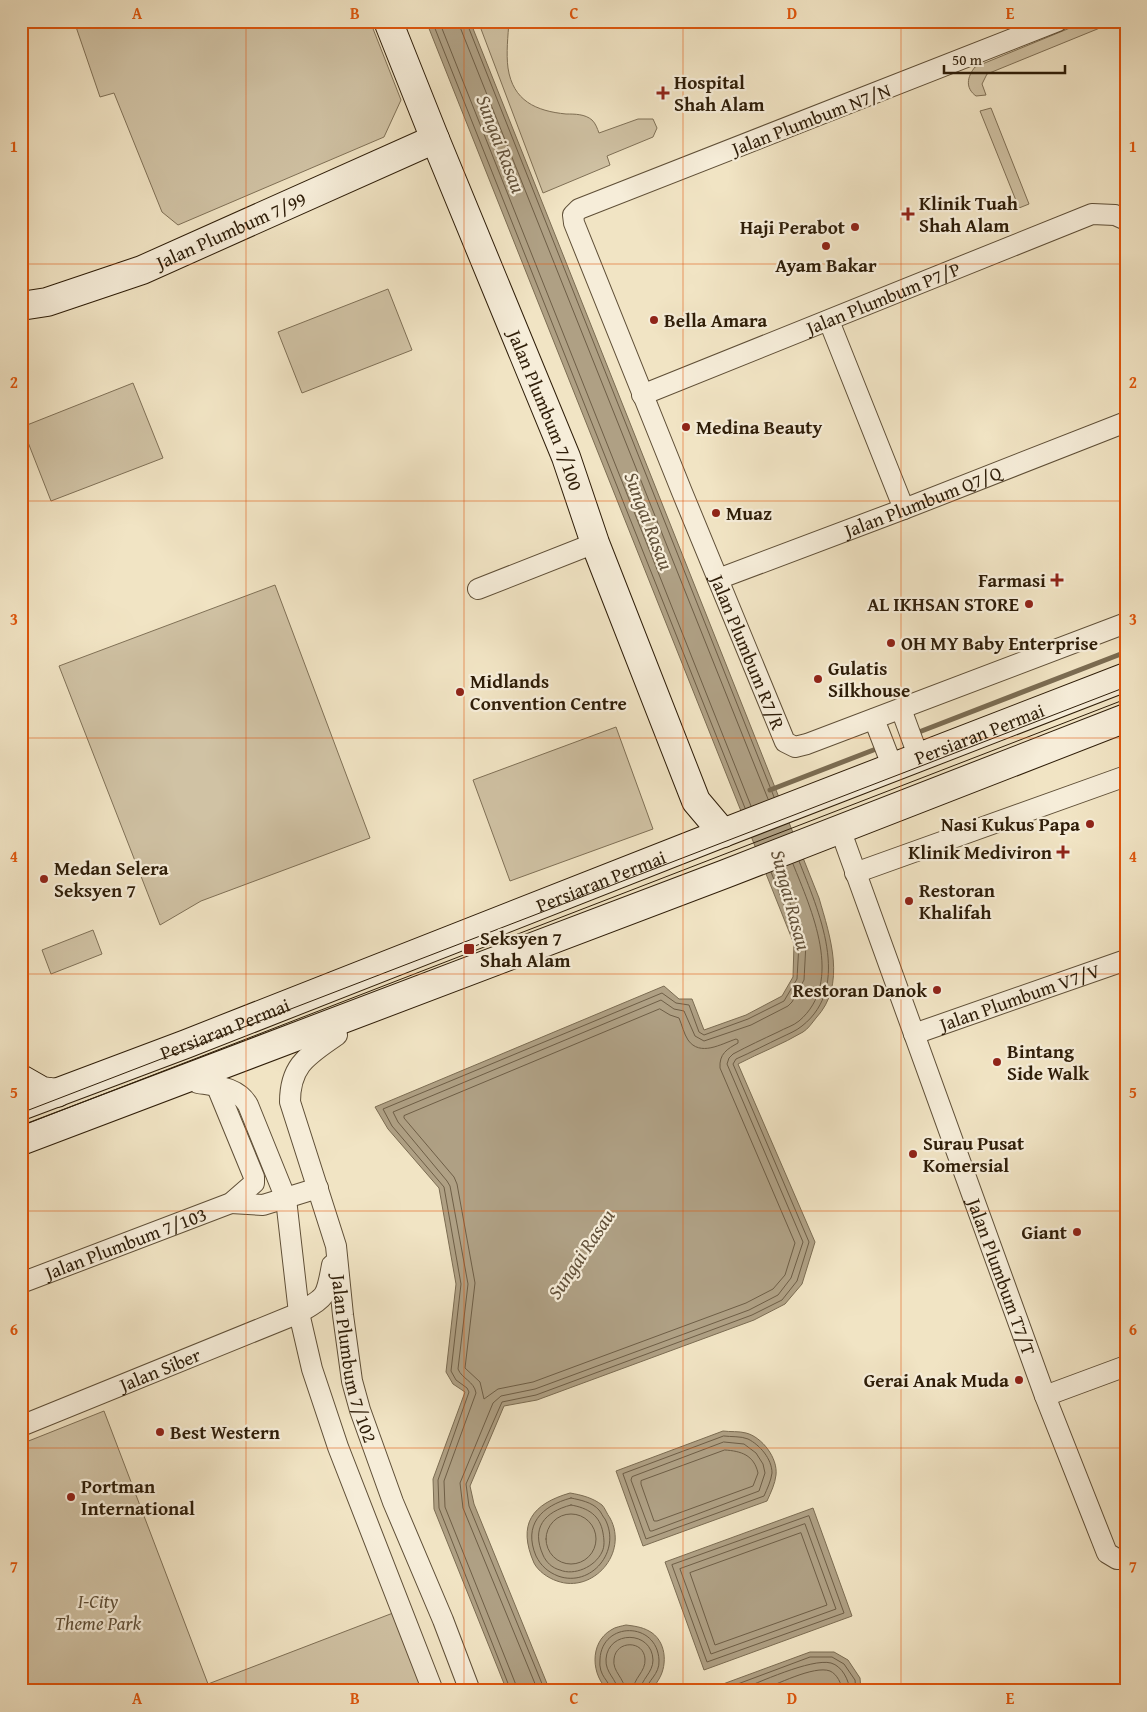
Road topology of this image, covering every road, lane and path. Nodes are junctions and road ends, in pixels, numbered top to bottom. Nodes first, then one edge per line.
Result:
1 (388, 21) edge
2 (1058, 21) edge
3 (434, 139) junction
4 (1126, 220) edge
5 (574, 223) joint
6 (21, 306) edge
7 (828, 321) junction
8 (642, 395) junction
9 (1126, 422) edge
10 (904, 509) junction
11 (595, 543) junction
12 (718, 579) junction
13 (478, 589) dead end
14 (1126, 623) edge
15 (1126, 677) edge
16 (901, 709) junction
17 (1126, 718) edge
18 (874, 719) junction
19 (919, 758) junction
20 (893, 768) junction
21 (1126, 776) edge
22 (696, 801) junction
23 (726, 831) junction
24 (831, 833) junction
25 (671, 854) junction
26 (734, 870) junction
27 (855, 873) junction
28 (1126, 960) edge
29 (914, 1034) junction
30 (337, 1035) junction
31 (21, 1079) edge
32 (203, 1081) junction
33 (57, 1093) junction
34 (22, 1125) edge
35 (318, 1188) junction
36 (286, 1199) junction
37 (231, 1203) junction
38 (336, 1246) junction
39 (21, 1283) edge
40 (299, 1313) junction
41 (1126, 1366) edge
42 (1045, 1396) junction
43 (21, 1426) edge
44 (1117, 1556) edge
45 (433, 1691) edge
46 (470, 1691) edge

1 - 3 main road, Jalan Plumbum 7/100
2 - 5 street, Jalan Plumbum N7/N
3 - 6 main road, Jalan Plumbum 7/99
3 - 11 main road, Jalan Plumbum 7/100
4 - 7 street, Jalan Plumbum P7/P
5 - 8 street, Jalan Plumbum R7/R
7 - 8 street, Jalan Plumbum P7/P
7 - 10 street
8 - 12 street, Jalan Plumbum R7/R
9 - 10 street, Jalan Plumbum Q7/Q
10 - 12 street, Jalan Plumbum Q7/Q
11 - 13 street
11 - 22 main road, Jalan Plumbum 7/100
12 - 18 street, Jalan Plumbum R7/R
14 - 16 street, Jalan Plumbum R7/R
15 - 19 main road, Persiaran Permai
16 - 18 street, Jalan Plumbum R7/R
16 - 19 street
17 - 24 main road, Persiaran Permai
18 - 20 street
19 - 20 main road, Persiaran Permai
20 - 23 main road, Persiaran Permai
21 - 27 street
22 - 23 main road, Jalan Plumbum 7/100
22 - 25 main road
23 - 25 main road, Persiaran Permai
24 - 26 main road, Persiaran Permai
24 - 27 street, Jalan Plumbum T7/T
25 - 33 main road, Persiaran Permai
26 - 30 main road
26 - 32 main road, Persiaran Permai
27 - 29 street, Jalan Plumbum T7/T
28 - 29 street, Jalan Plumbum V7/V
29 - 42 street, Jalan Plumbum T7/T
30 - 32 main road
30 - 35 street, Jalan Plumbum 7/102
31 - 33 main road
32 - 34 main road, Persiaran Permai
32 - 34 main road
32 - 36 street, Jalan Plumbum 7/102
32 - 37 street
33 - 34 main road, Persiaran Permai
35 - 36 street
35 - 38 street, Jalan Plumbum 7/102
36 - 37 street
36 - 40 street, Jalan Plumbum 7/102
37 - 39 street, Jalan Plumbum 7/103
38 - 40 street, Jalan Siber
38 - 46 street, Jalan Plumbum 7/102
40 - 43 street, Jalan Siber
40 - 45 street, Jalan Plumbum 7/102
41 - 42 street
42 - 44 street, Jalan Plumbum T7/T

